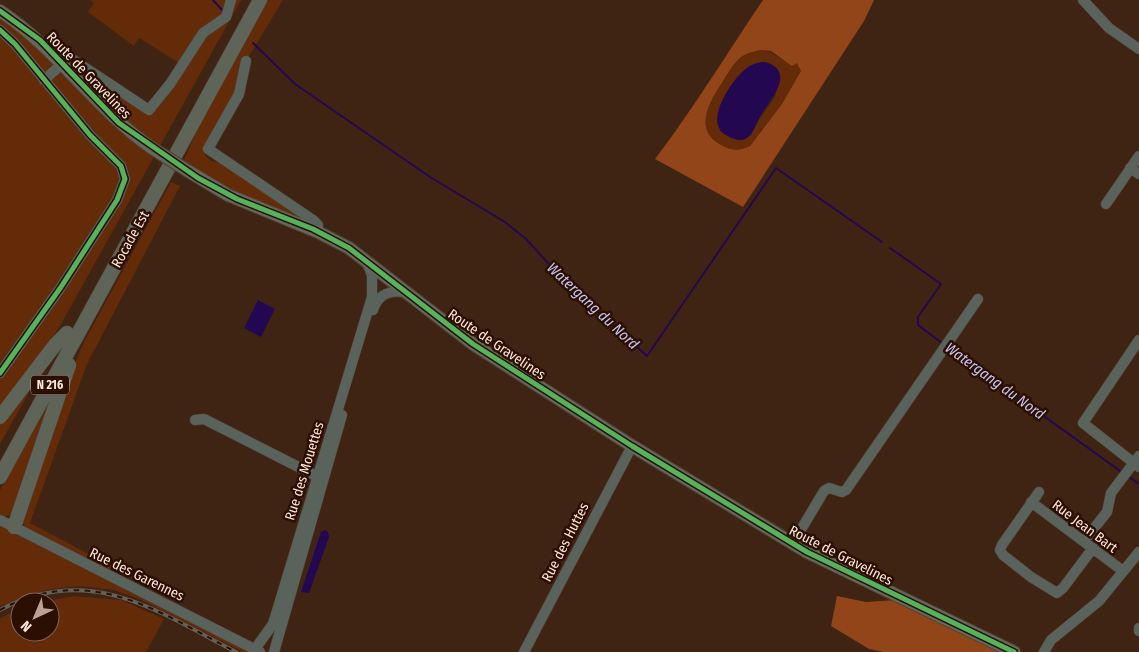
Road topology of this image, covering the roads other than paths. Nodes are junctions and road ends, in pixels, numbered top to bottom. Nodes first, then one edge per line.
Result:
1 (231, 0) edge
2 (249, 0) edge
3 (260, 0) edge
4 (1083, 0) edge
5 (0, 11) edge
6 (0, 30) edge
7 (43, 44) junction
8 (1139, 49) edge
9 (246, 61) dead end
10 (62, 64) junction
11 (44, 80) junction
12 (1139, 156) edge
13 (1134, 171) edge
14 (1106, 204) dead end
15 (318, 232) junction
16 (364, 258) junction
17 (386, 278) junction
18 (100, 293) junction
19 (410, 295) junction
20 (375, 298) junction
21 (978, 298) dead end
22 (67, 333) junction
23 (1139, 340) edge
24 (0, 373) edge
25 (0, 417) edge
26 (195, 420) dead end
27 (632, 446) junction
28 (0, 458) edge
29 (1137, 462) edge
30 (0, 477) edge
31 (320, 479) junction
32 (1039, 492) dead end
33 (1031, 502) junction
34 (0, 520) edge
35 (14, 527) junction
36 (793, 543) junction
37 (1088, 544) junction
38 (1139, 552) edge
39 (1123, 571) junction
40 (258, 651) edge
41 (274, 652) edge
42 (524, 652) edge
43 (1014, 652) edge
44 (1044, 652) edge

1 - 7 street
2 - 22 highway, Rocade Est / N 216
3 - 18 highway, Rocade Est / N 216
4 - 8 street
5 - 7 main road, Route de Gravelines
6 - 11 street
7 - 10 main road, Route de Gravelines
9 - 15 street
10 - 11 street
10 - 15 main road, Route de Gravelines, bridge
11 - 24 street
12 - 13 street
13 - 14 street
15 - 16 main road, Route de Gravelines
16 - 17 main road, Route de Gravelines
16 - 20 street, Rue des Mouettes
17 - 19 main road, Route de Gravelines
17 - 20 street, Rue des Mouettes
18 - 30 highway, Rocade Est / N 216
18 - 35 highway
19 - 20 street
19 - 27 main road, Route de Gravelines
20 - 31 street, Rue des Mouettes
21 - 36 street
22 - 25 highway
22 - 28 highway, Rocade Est / N 216
23 - 29 street
26 - 31 street
27 - 36 main road, Route de Gravelines
27 - 42 street, Rue des Huttes
29 - 37 street
31 - 40 street, Rue des Mouettes
31 - 41 street, Rue des Mouettes
32 - 33 street
33 - 37 street, Rue Jean Bart
33 - 37 street
34 - 35 street, Rue des Garennes
35 - 40 street, Rue des Garennes
36 - 43 main road, Route de Gravelines
37 - 39 street, Rue Jean Bart
38 - 39 street
39 - 44 street

